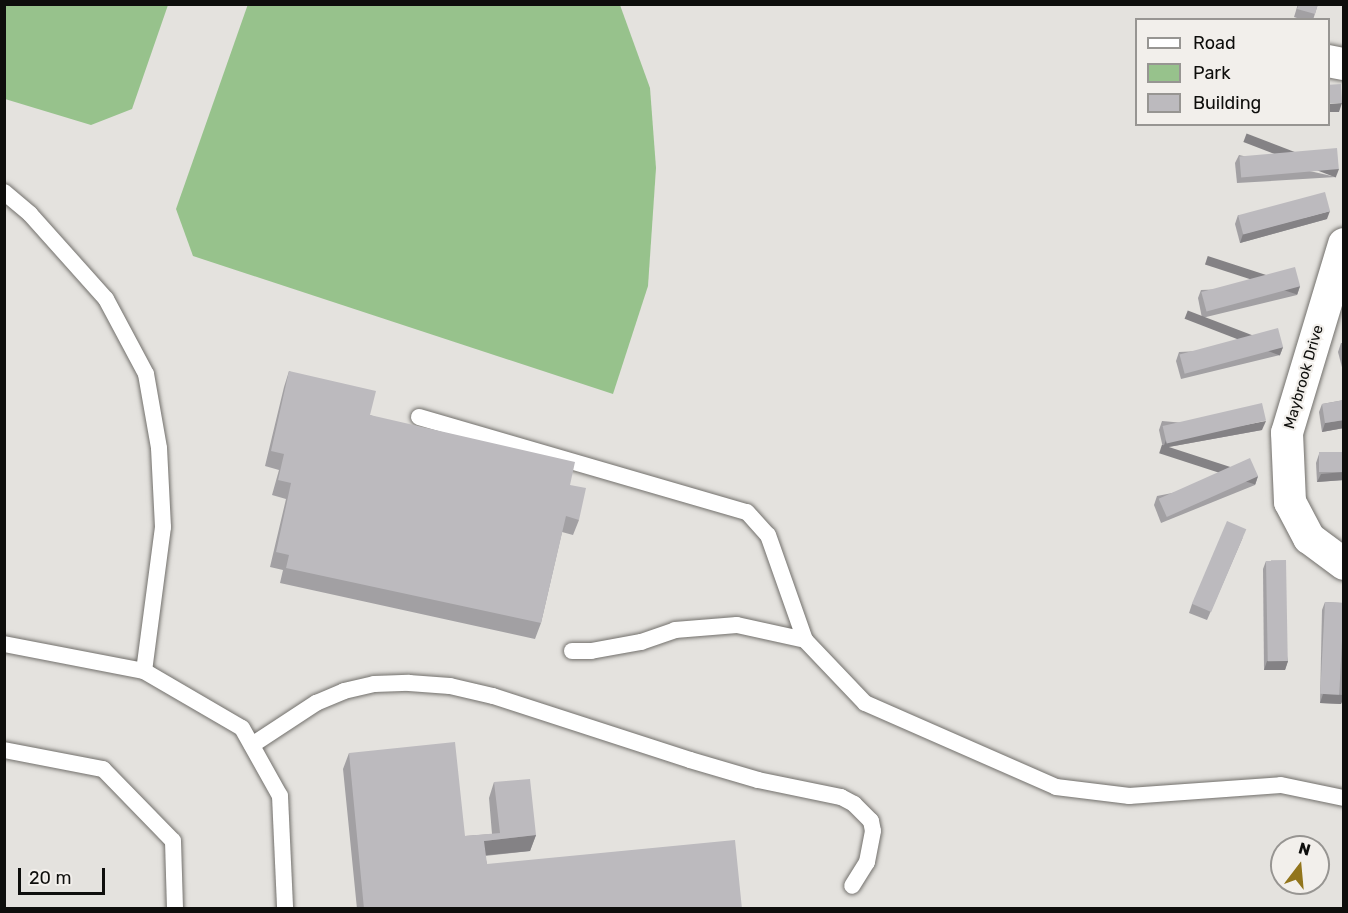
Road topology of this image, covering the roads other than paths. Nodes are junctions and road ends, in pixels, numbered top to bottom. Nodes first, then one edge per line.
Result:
1 (4, 192) edge
2 (1344, 244) edge
3 (419, 417) dead end
4 (1344, 564) edge
5 (805, 640) junction
6 (4, 644) edge
7 (572, 651) dead end
8 (144, 671) junction
9 (252, 745) junction
10 (4, 750) edge
11 (1344, 798) edge
12 (852, 886) dead end
13 (175, 909) edge
14 (285, 909) edge

1 - 8 lane
2 - 4 street, Maybrook Drive
3 - 5 lane
5 - 7 lane
5 - 11 lane
6 - 8 lane
8 - 9 lane
9 - 12 lane
9 - 14 lane
10 - 13 lane

